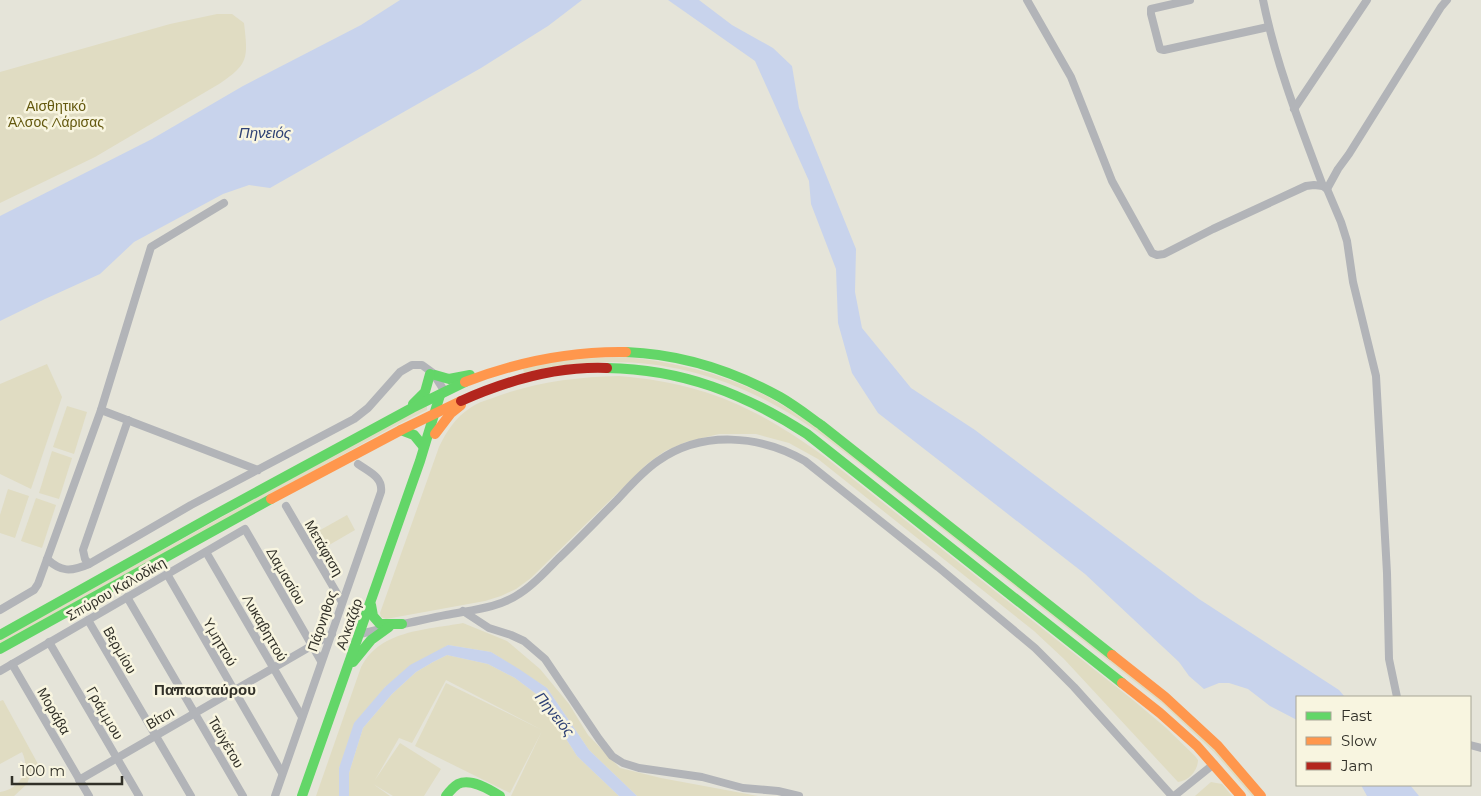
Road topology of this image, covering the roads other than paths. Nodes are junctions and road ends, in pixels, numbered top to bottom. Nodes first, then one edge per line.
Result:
1 (1027, 0) edge
2 (1190, 0) edge
3 (1262, 0) edge
4 (1367, 0) edge
5 (1447, 0) edge
6 (1268, 27) junction
7 (1294, 109) junction
8 (1325, 188) junction
9 (224, 203) dead end
10 (489, 373) junction
11 (432, 374) junction
12 (442, 393) junction
13 (479, 393) junction
14 (445, 408) junction
15 (101, 410) junction
16 (434, 414) junction
17 (398, 416) junction
18 (128, 420) junction
19 (401, 430) junction
20 (434, 434) junction
21 (423, 446) junction
22 (420, 461) junction
23 (358, 464) dead end
24 (258, 470) junction
25 (286, 506) dead end
26 (245, 529) joint
27 (206, 552) junction
28 (47, 559) junction
29 (89, 564) junction
30 (167, 574) junction
31 (127, 597) junction
32 (342, 602) junction
33 (371, 602) junction
34 (0, 610) edge
35 (463, 611) junction
36 (88, 620) junction
37 (402, 624) junction
38 (389, 628) junction
39 (0, 634) edge
40 (332, 634) junction
41 (360, 634) junction
42 (49, 642) junction
43 (312, 645) junction
44 (0, 649) edge
45 (322, 661) junction
46 (12, 664) junction
47 (349, 666) junction
48 (273, 668) junction
49 (0, 670) edge
50 (234, 690) junction
51 (1397, 696) edge
52 (194, 713) junction
53 (302, 717) junction
54 (156, 736) junction
55 (117, 758) junction
56 (1214, 764) junction
57 (282, 773) junction
58 (79, 780) junction
59 (89, 796) edge
60 (139, 796) edge
61 (191, 796) edge
62 (243, 796) edge
63 (275, 796) edge
64 (302, 796) edge
65 (446, 796) edge
66 (500, 796) edge
67 (799, 796) edge
68 (1173, 796) edge
69 (1241, 796) edge
70 (1261, 796) edge

1 - 8 street
2 - 6 street
3 - 6 street
4 - 7 street
5 - 8 street
6 - 7 street
7 - 8 street
8 - 51 street
9 - 15 street
10 - 11 main road
10 - 12 main road
10 - 70 main road
11 - 12 street
11 - 17 main road
11 - 24 street
12 - 14 main road, Αλκαζάρ
12 - 16 main road, Αλκαζάρ
12 - 17 main road
13 - 14 main road
13 - 20 main road
13 - 56 main road
14 - 16 main road
14 - 20 main road, Αλκαζάρ
15 - 18 street
15 - 28 street
16 - 19 main road
16 - 21 main road, Αλκαζάρ
17 - 39 main road
18 - 24 street
18 - 29 street
19 - 21 main road
19 - 44 main road
20 - 22 main road, Αλκαζάρ
21 - 22 main road, Αλκαζάρ
22 - 33 main road, Αλκαζάρ
23 - 32 street, Πάρνηθος
24 - 29 street
25 - 32 street, Μετάφτση
26 - 27 street, Σπύρου Καλοδίκη
26 - 43 street, Δαμασίου
27 - 30 street, Σπύρου Καλοδίκη
27 - 48 street, Λυκαβηττού
28 - 29 street
28 - 34 street
30 - 31 street, Σπύρου Καλοδίκη
30 - 50 street, Υμηττού
31 - 36 street, Σπύρου Καλοδίκη
31 - 52 street, Ταϋγέτου
32 - 40 street, Πάρνηθος
33 - 37 main road
33 - 41 main road, Αλκαζάρ
35 - 37 street
35 - 67 street
35 - 68 street
36 - 42 street, Σπύρου Καλοδίκη
36 - 54 street, Βερμίου
37 - 38 street
38 - 41 street
38 - 47 main road
40 - 43 street, Βίτσι
40 - 45 street, Πάρνηθος
41 - 47 main road, Αλκαζάρ
42 - 46 street, Σπύρου Καλοδίκη
42 - 55 street, Γράμμου
43 - 45 street, Δαμασίου
43 - 48 street, Βίτσι
45 - 53 street, Πάρνηθος
46 - 49 street, Σπύρου Καλοδίκη
46 - 58 street, Μοράβα
47 - 64 main road, Αλκαζάρ
48 - 50 street, Βίτσι
48 - 53 street, Λυκαβηττού
50 - 52 street, Βίτσι
50 - 57 street, Υμηττού
52 - 54 street, Βίτσι
52 - 62 street, Ταϋγέτου
53 - 57 street, Πάρνηθος
54 - 55 street, Βίτσι
54 - 61 street, Βερμίου
55 - 58 street, Βίτσι
55 - 60 street, Γράμμου
56 - 68 street
56 - 69 main road
57 - 63 street, Πάρνηθος
58 - 59 street, Μοράβα
65 - 66 main road

